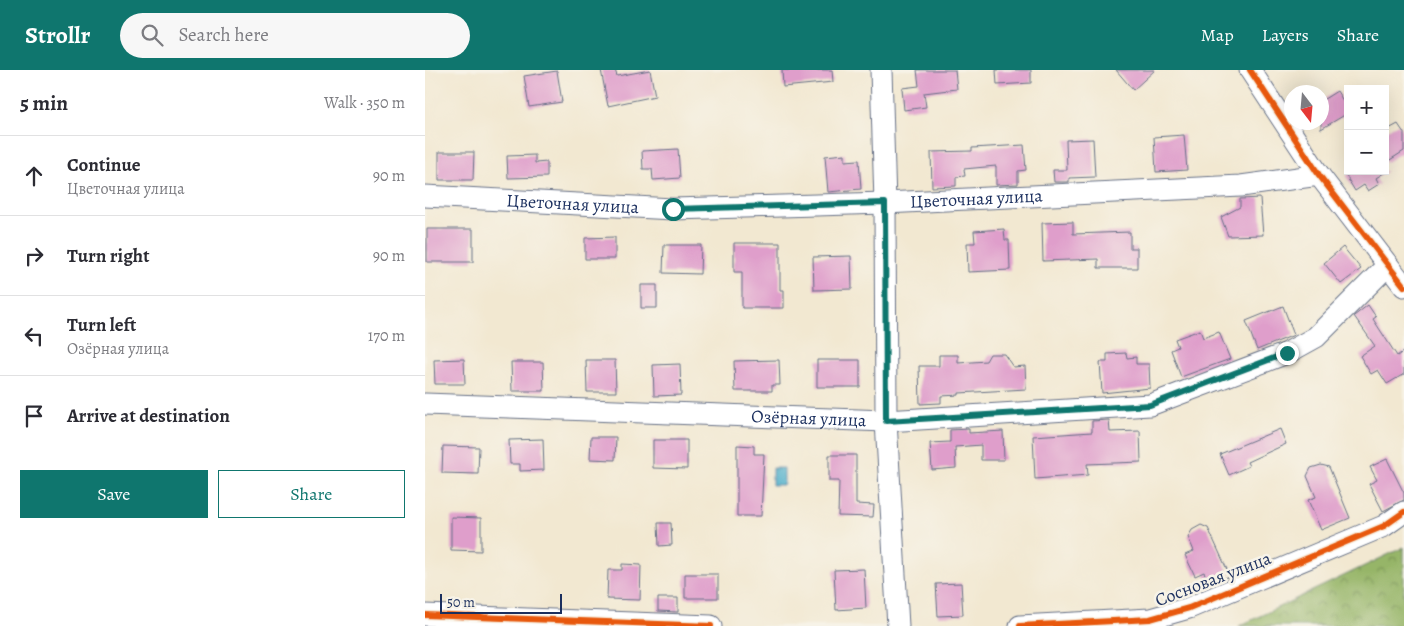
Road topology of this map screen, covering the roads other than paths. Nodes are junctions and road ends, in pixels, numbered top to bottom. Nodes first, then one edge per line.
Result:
1 (881, 70) edge
2 (1250, 70) edge
3 (1319, 174) junction
4 (425, 196) edge
5 (885, 203) junction
6 (1387, 266) junction
7 (1404, 286) edge
8 (425, 404) edge
9 (886, 421) junction
10 (1404, 512) edge
11 (425, 615) edge
12 (1151, 622) edge
13 (711, 626) edge
14 (898, 626) edge
15 (1020, 626) edge

1 - 5 street
2 - 3 street
3 - 5 street, Цветочная улица
3 - 6 street
4 - 5 street, Цветочная улица
5 - 9 street
6 - 7 street
6 - 9 street, Озёрная улица
8 - 9 street, Озёрная улица
9 - 14 street
10 - 12 street, Сосновая улица
11 - 13 street
12 - 15 street, Сосновая улица

